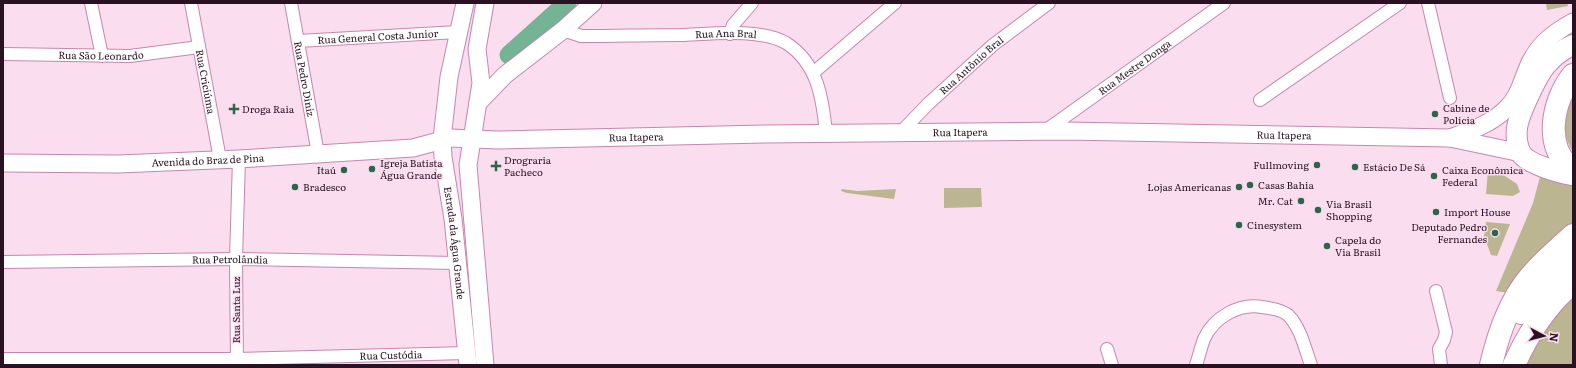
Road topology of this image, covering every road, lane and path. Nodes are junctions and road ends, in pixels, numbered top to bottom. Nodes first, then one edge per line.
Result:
1 (91, 3) edge
2 (191, 3) edge
3 (291, 3) edge
4 (465, 3) edge
5 (485, 3) edge
6 (593, 3) edge
7 (752, 3) edge
8 (895, 3) edge
9 (1050, 3) edge
10 (1224, 3) edge
11 (1400, 3) edge
12 (1428, 3) edge
13 (1210, 7) edge
14 (1573, 22) edge
15 (563, 30) junction
16 (458, 32) junction
17 (730, 34) junction
18 (298, 41) junction
19 (1573, 45) edge
20 (199, 47) junction
21 (3, 54) edge
22 (102, 56) junction
23 (480, 72) junction
24 (813, 73) junction
25 (505, 75) junction
26 (1573, 75) edge
27 (449, 77) junction
28 (1450, 98) dead end
29 (1260, 100) dead end
30 (478, 103) junction
31 (473, 130) junction
32 (1044, 132) junction
33 (826, 134) junction
34 (899, 134) junction
35 (1450, 138) junction
36 (442, 139) junction
37 (413, 148) junction
38 (318, 154) junction
39 (1521, 154) junction
40 (443, 157) junction
41 (220, 159) junction
42 (239, 159) junction
43 (3, 163) edge
44 (1573, 170) edge
45 (1573, 175) edge
46 (1573, 235) edge
47 (236, 259) junction
48 (1573, 260) edge
49 (3, 262) edge
50 (458, 263) junction
51 (1573, 283) edge
52 (1436, 291) dead end
53 (1107, 349) dead end
54 (3, 359) edge
55 (468, 359) edge
56 (237, 362) edge
57 (485, 365) edge
58 (1112, 365) edge
59 (1196, 365) edge
60 (1312, 365) edge
61 (1441, 365) edge
62 (1492, 365) edge
63 (1514, 365) edge

1 - 22 street
2 - 20 street, Rua Criciúma
3 - 18 street, Rua Pedro Diniz
4 - 16 street, Estrada da Água Grande
5 - 23 street, Estrada da Água Grande
6 - 15 street
7 - 17 street
8 - 24 street
9 - 34 street, Rua Antônio Bral
10 - 13 street, Rua Mestre Donga
11 - 29 street
12 - 28 street
13 - 32 street, Rua Mestre Donga
14 - 35 street, Rua Itapera
15 - 17 street, Rua Ana Bral
15 - 25 street
16 - 18 street, Rua General Costa Junior
16 - 27 street, Estrada da Água Grande
17 - 24 street, Rua Ana Bral
18 - 38 street, Rua Pedro Diniz
19 - 39 main road
20 - 22 street, Rua São Leonardo
20 - 41 street, Rua Criciúma
21 - 22 street, Rua São Leonardo
23 - 25 street
23 - 27 street
23 - 30 street, Estrada da Água Grande
24 - 33 street, Rua Ana Bral
25 - 30 street
26 - 44 highway
27 - 36 street, Estrada da Água Grande
30 - 31 street, Estrada da Água Grande
31 - 33 street, Rua Itapera
31 - 36 street, Avenida do Braz de Pina
31 - 40 street
31 - 57 street, Estrada da Água Grande
32 - 34 street, Rua Itapera
32 - 35 street, Rua Itapera
33 - 34 street, Rua Itapera
35 - 39 street, Rua Itapera
36 - 37 street, Avenida do Braz de Pina
36 - 40 street, Estrada da Água Grande
37 - 38 street, Avenida do Braz de Pina
37 - 40 street, Avenida do Braz de Pina
38 - 42 street, Avenida do Braz de Pina
39 - 45 main road
40 - 50 street, Estrada da Água Grande
41 - 42 street, Avenida do Braz de Pina
41 - 43 street, Avenida do Braz de Pina
42 - 47 street, Rua Santa Luz
46 - 62 highway
47 - 49 street, Rua Petrolândia
47 - 50 street, Rua Petrolândia
47 - 56 street, Rua Santa Luz
48 - 62 highway
50 - 55 street, Estrada da Água Grande
51 - 63 highway
52 - 61 street
53 - 58 street
54 - 56 street, Rua Custódia
55 - 56 street, Rua Custódia
59 - 60 street

